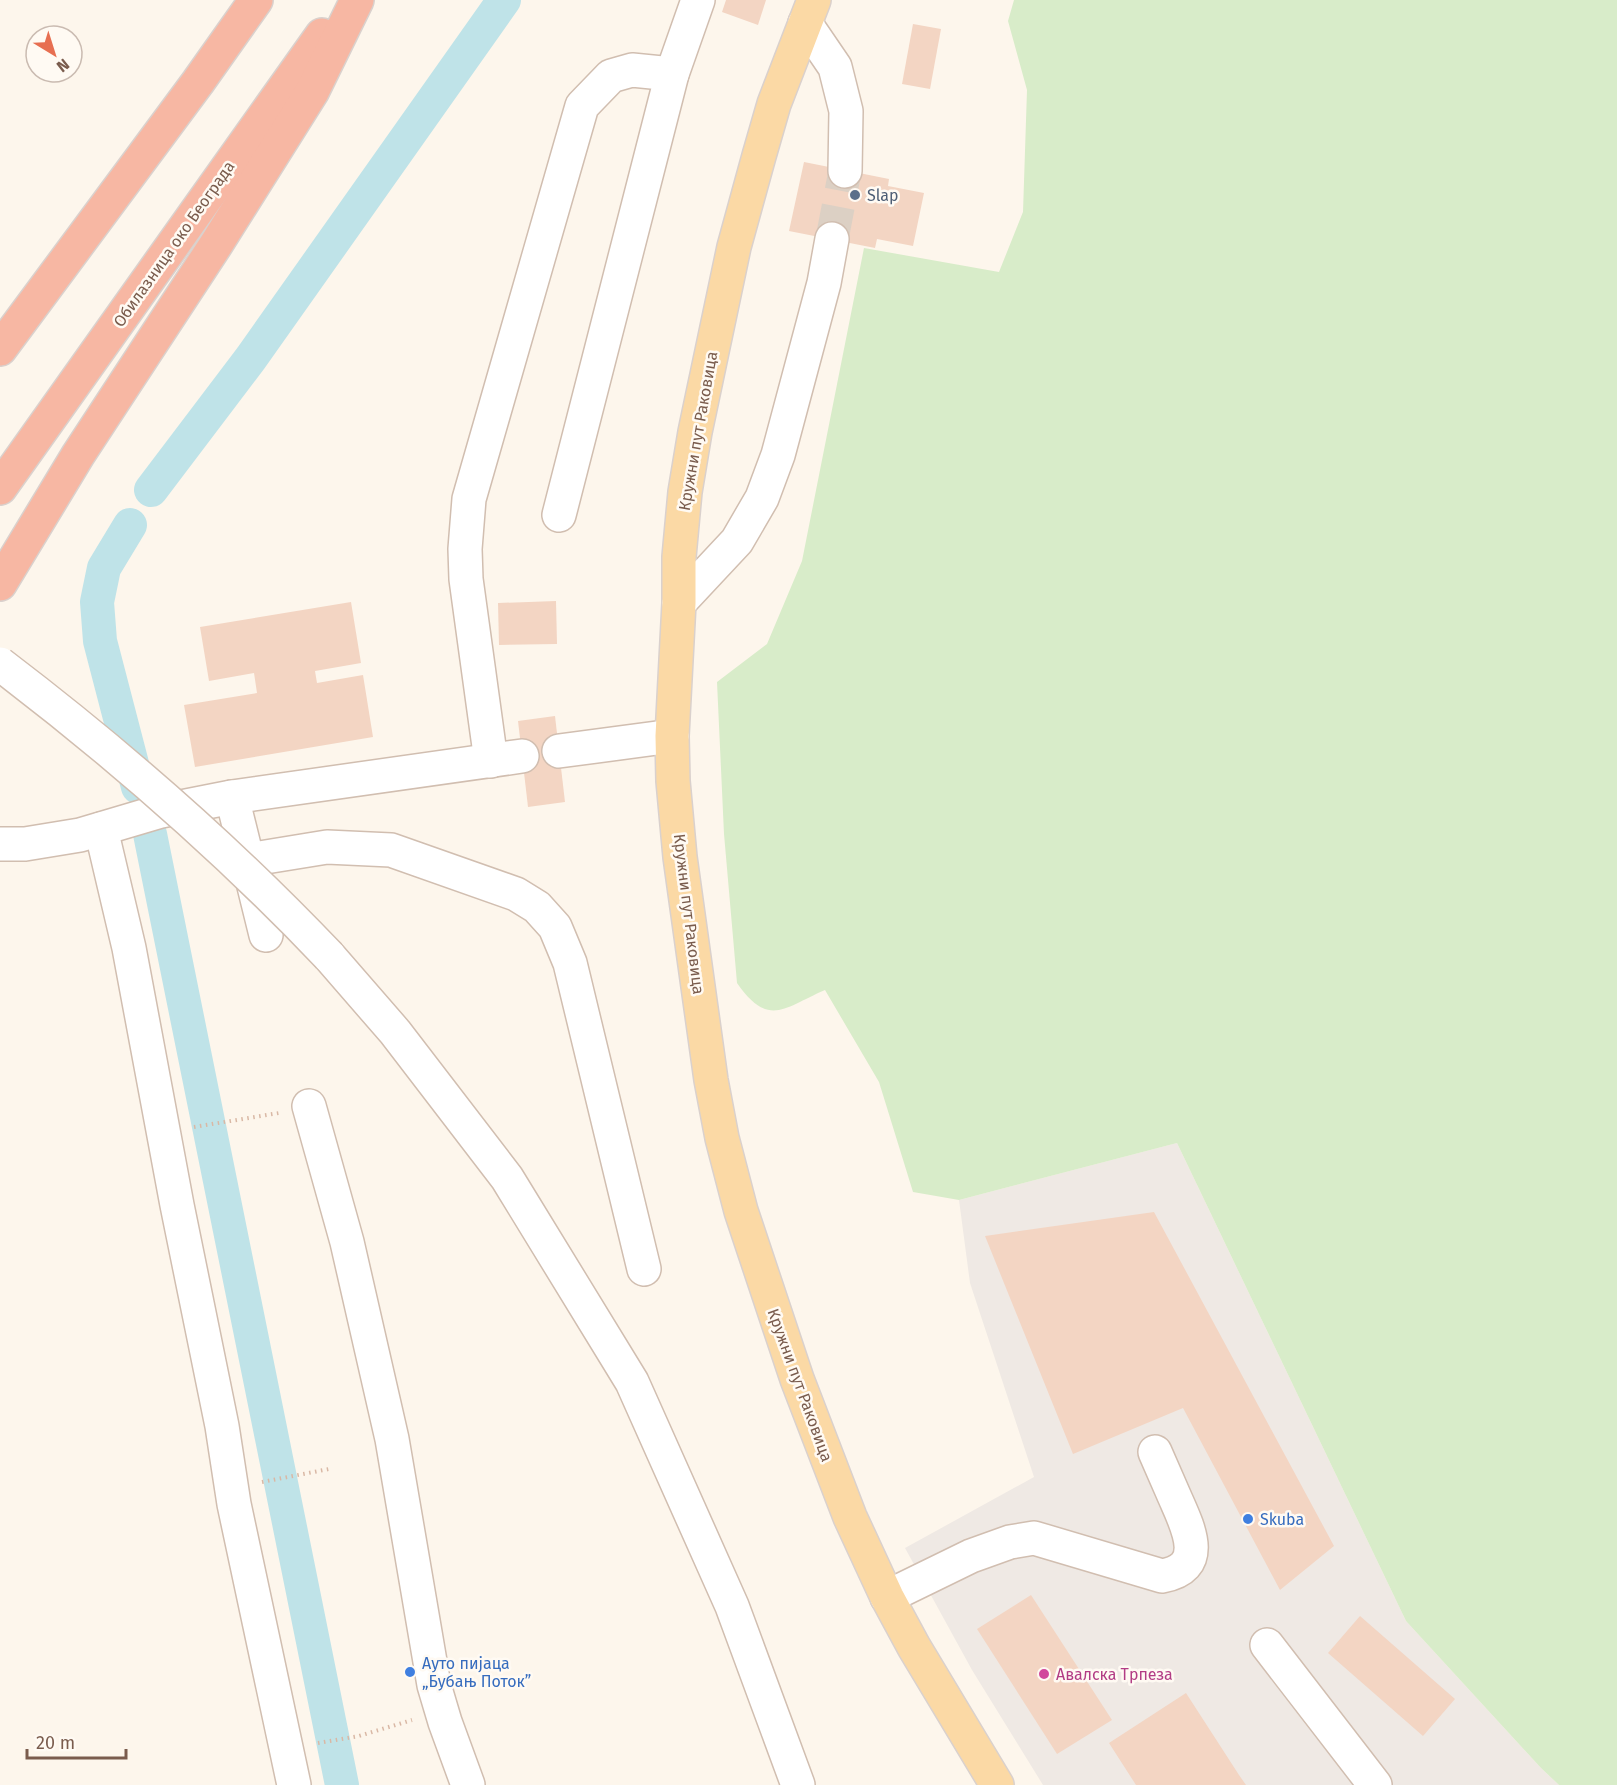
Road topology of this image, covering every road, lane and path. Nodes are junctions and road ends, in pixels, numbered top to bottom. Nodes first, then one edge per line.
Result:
1 (256, 0) edge
2 (347, 0) edge
3 (357, 0) edge
4 (698, 0) edge
5 (811, 6) edge
6 (672, 74) junction
7 (845, 171) tunnel mouth
8 (832, 239) tunnel mouth
9 (0, 349) edge
10 (0, 488) edge
11 (559, 515) dead end
12 (0, 584) edge
13 (679, 603) junction
14 (0, 664) edge
15 (672, 736) junction
16 (559, 751) dead end
17 (232, 797) junction
18 (101, 829) junction
19 (0, 844) edge
20 (248, 860) junction
21 (266, 935) dead end
22 (309, 1106) dead end
23 (268, 1115) dead end
24 (185, 1128) dead end
25 (644, 1269) dead end
26 (1155, 1452) dead end
27 (329, 1469) dead end
28 (252, 1485) dead end
29 (887, 1598) junction
30 (1267, 1645) dead end
31 (442, 1711) junction
32 (315, 1743) dead end
33 (294, 1785) edge
34 (468, 1785) edge
35 (798, 1785) edge
36 (997, 1785) edge
37 (1375, 1785) edge

1 - 9 highway
2 - 10 highway, Обилазница око Београда
3 - 12 highway
4 - 6 street
5 - 7 street
5 - 13 main road, Кружни пут Раковица
6 - 11 street
6 - 17 street
8 - 13 street
13 - 15 main road, Кружни пут Раковица
14 - 35 street, bridge
15 - 16 street
15 - 29 main road, Кружни пут Раковица
17 - 18 street
17 - 20 street
18 - 19 street
18 - 33 street
20 - 21 street
20 - 25 street
22 - 31 street
23 - 24 path
26 - 29 street
27 - 28 path
29 - 36 main road, Кружни пут Раковица
30 - 37 street
31 - 32 path
31 - 34 street

